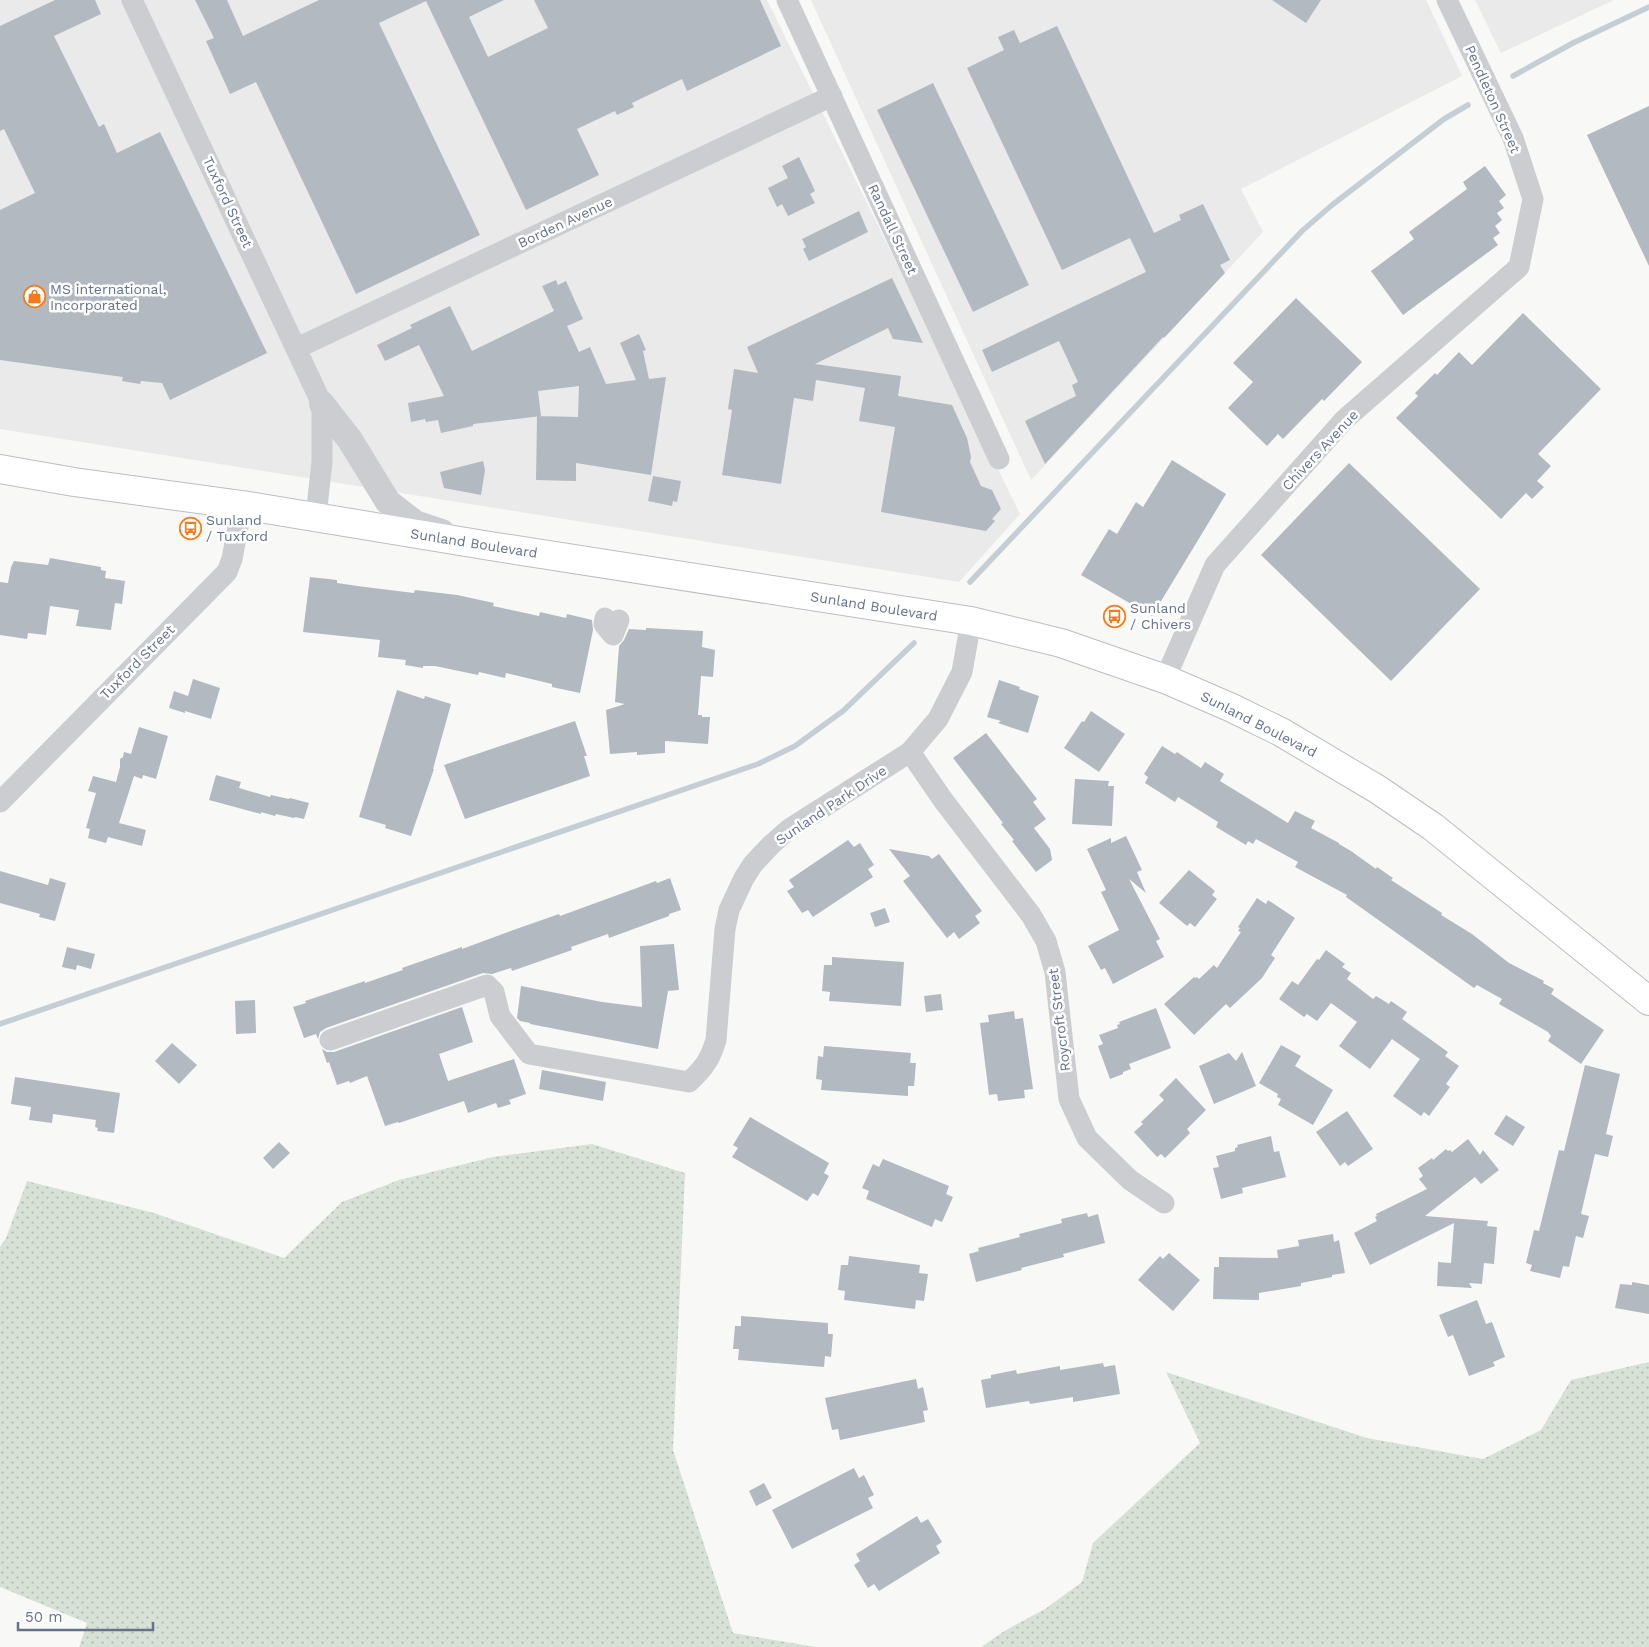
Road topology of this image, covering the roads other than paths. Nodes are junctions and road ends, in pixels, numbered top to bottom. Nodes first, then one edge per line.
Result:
1 (132, 0) edge
2 (787, 0) edge
3 (1447, 0) edge
4 (832, 96) junction
5 (1533, 199) joint
6 (296, 348) junction
7 (322, 404) junction
8 (999, 459) dead end
9 (0, 469) edge
10 (242, 505) junction
11 (316, 516) junction
12 (484, 545) junction
13 (971, 621) junction
14 (1165, 680) junction
15 (910, 752) junction
16 (0, 802) edge
17 (1649, 1000) edge
18 (330, 1040) dead end
19 (1164, 1203) dead end

1 - 6 street, Tuxford Street
2 - 4 street, Randall Street
3 - 5 street, Pendleton Street
4 - 6 street, Borden Avenue
4 - 8 street, Randall Street
5 - 14 street, Chivers Avenue
6 - 7 street, Tuxford Street
7 - 11 street, Tuxford Street
7 - 12 street, Tuxford Street
9 - 10 main road, Sunland Boulevard
10 - 11 main road, Sunland Boulevard
10 - 16 street, Tuxford Street
11 - 12 main road, Sunland Boulevard
12 - 13 main road, Sunland Boulevard
13 - 14 main road, Sunland Boulevard
13 - 15 street, Sunland Park Drive
14 - 17 main road, Sunland Boulevard
15 - 18 street, Sunland Park Drive
15 - 19 street, Roycroft Street

